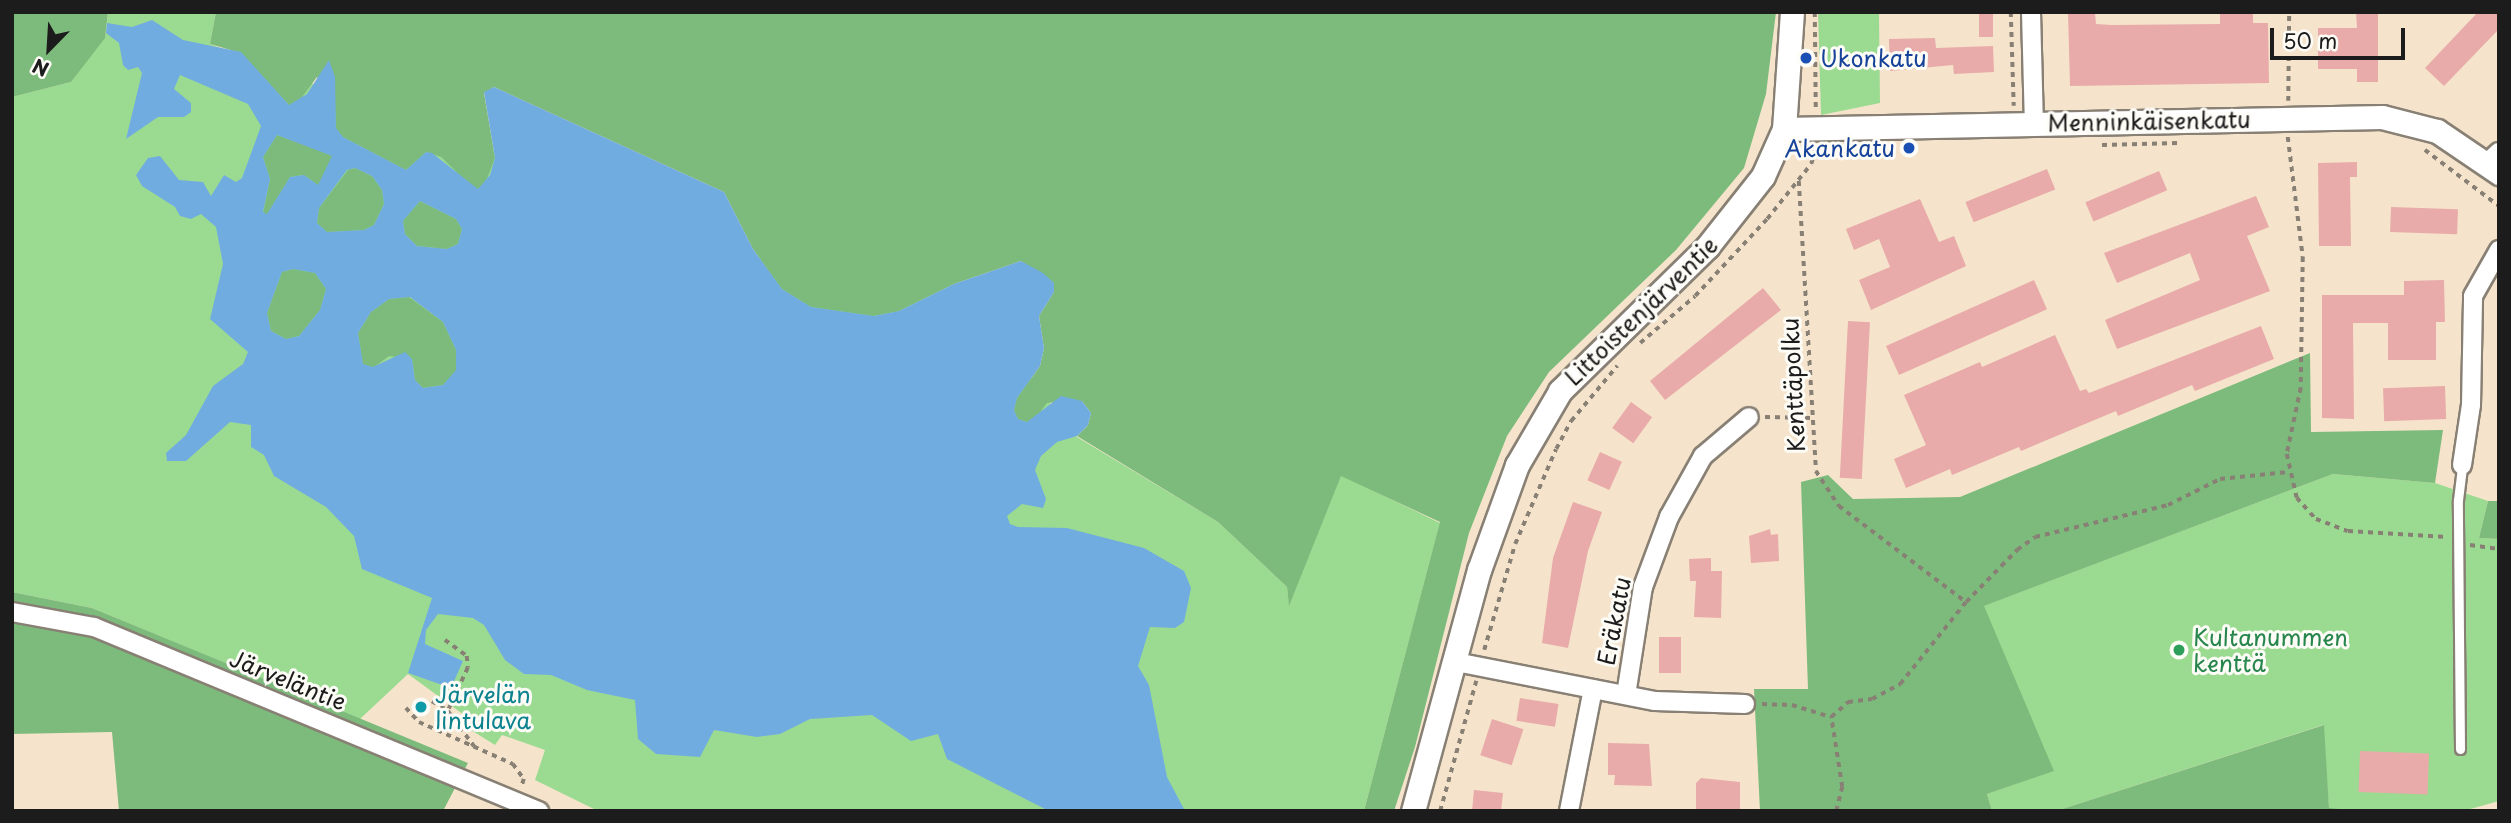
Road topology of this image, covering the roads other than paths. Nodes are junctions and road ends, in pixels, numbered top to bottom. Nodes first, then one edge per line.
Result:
1 (1792, 12) edge
2 (2031, 12) edge
3 (2024, 124) junction
4 (1784, 129) junction
5 (2495, 162) edge
6 (2499, 250) edge
7 (1749, 417) road end
8 (2462, 465) joint
9 (12, 612) edge
10 (1456, 662) junction
11 (1593, 689) junction
12 (1626, 695) junction
13 (1745, 704) road end
14 (2460, 749) dead end
15 (539, 811) edge
16 (1413, 811) edge
17 (1569, 811) edge

1 - 4 street, Littoistenjärventie
2 - 3 street
3 - 4 street, Menninkäisenkatu
3 - 5 street, Menninkäisenkatu
4 - 10 street, Littoistenjärventie
6 - 8 street
7 - 12 street, Eräkatu
8 - 14 lane
9 - 15 street, Järveläntie
10 - 11 street, Eräkatu
10 - 16 street, Littoistenjärventie
11 - 12 street, Eräkatu
11 - 17 street
12 - 13 street

